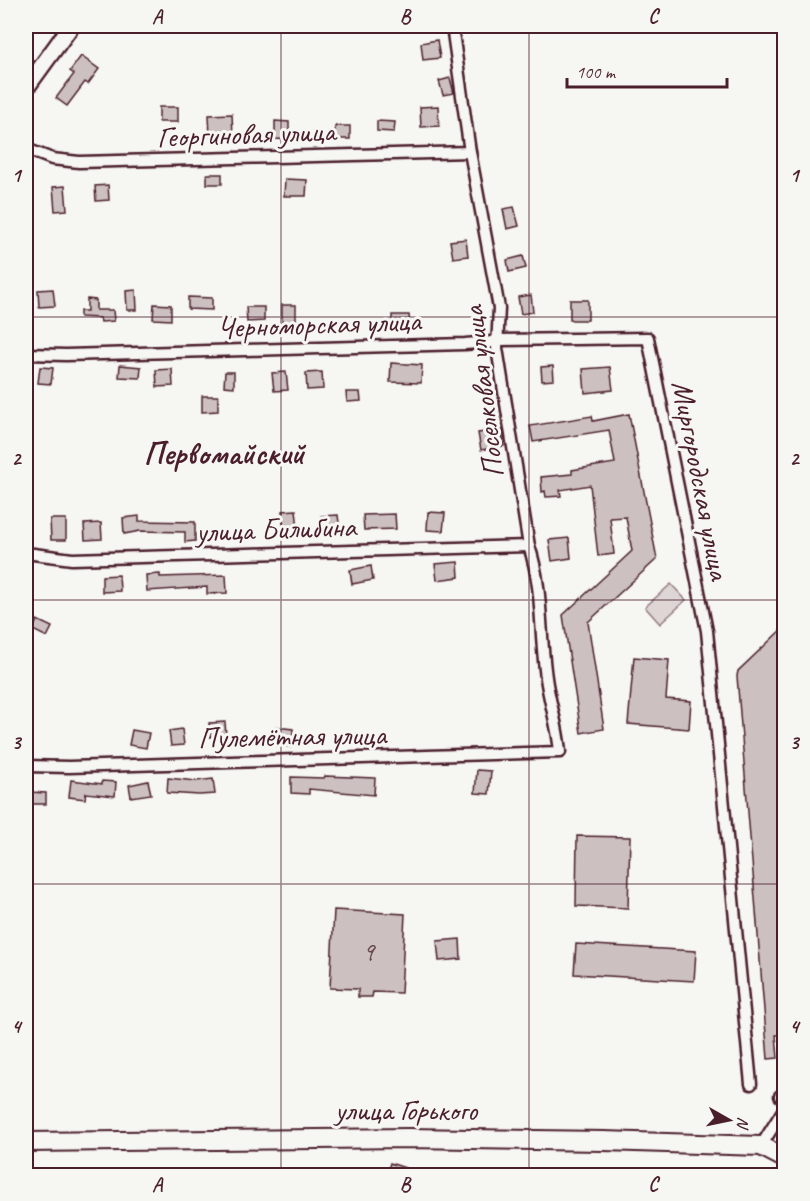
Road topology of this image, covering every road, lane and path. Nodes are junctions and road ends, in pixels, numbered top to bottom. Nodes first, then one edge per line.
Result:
1 (71, 26) edge
2 (452, 26) edge
3 (26, 88) edge
4 (26, 149) edge
5 (470, 152) junction
6 (648, 338) joint
7 (497, 340) junction
8 (26, 354) edge
9 (529, 546) junction
10 (26, 553) edge
11 (561, 752) joint
12 (26, 766) edge
13 (751, 1084) dead end
14 (784, 1109) edge
15 (26, 1142) edge
16 (761, 1146) junction
17 (784, 1158) edge

1 - 3 street
2 - 5 street, Поселковая улица
4 - 5 street, Георгиновая улица
5 - 7 street, Поселковая улица
6 - 7 street, Черноморская улица
6 - 13 street, Миргородская улица
7 - 8 street, Черноморская улица
7 - 9 street, Поселковая улица
9 - 10 street, улица Билибина
9 - 11 street, Поселковая улица
11 - 12 street, Пулемётная улица
14 - 16 street
15 - 16 main road, улица Горького
16 - 17 main road, улица Горького

